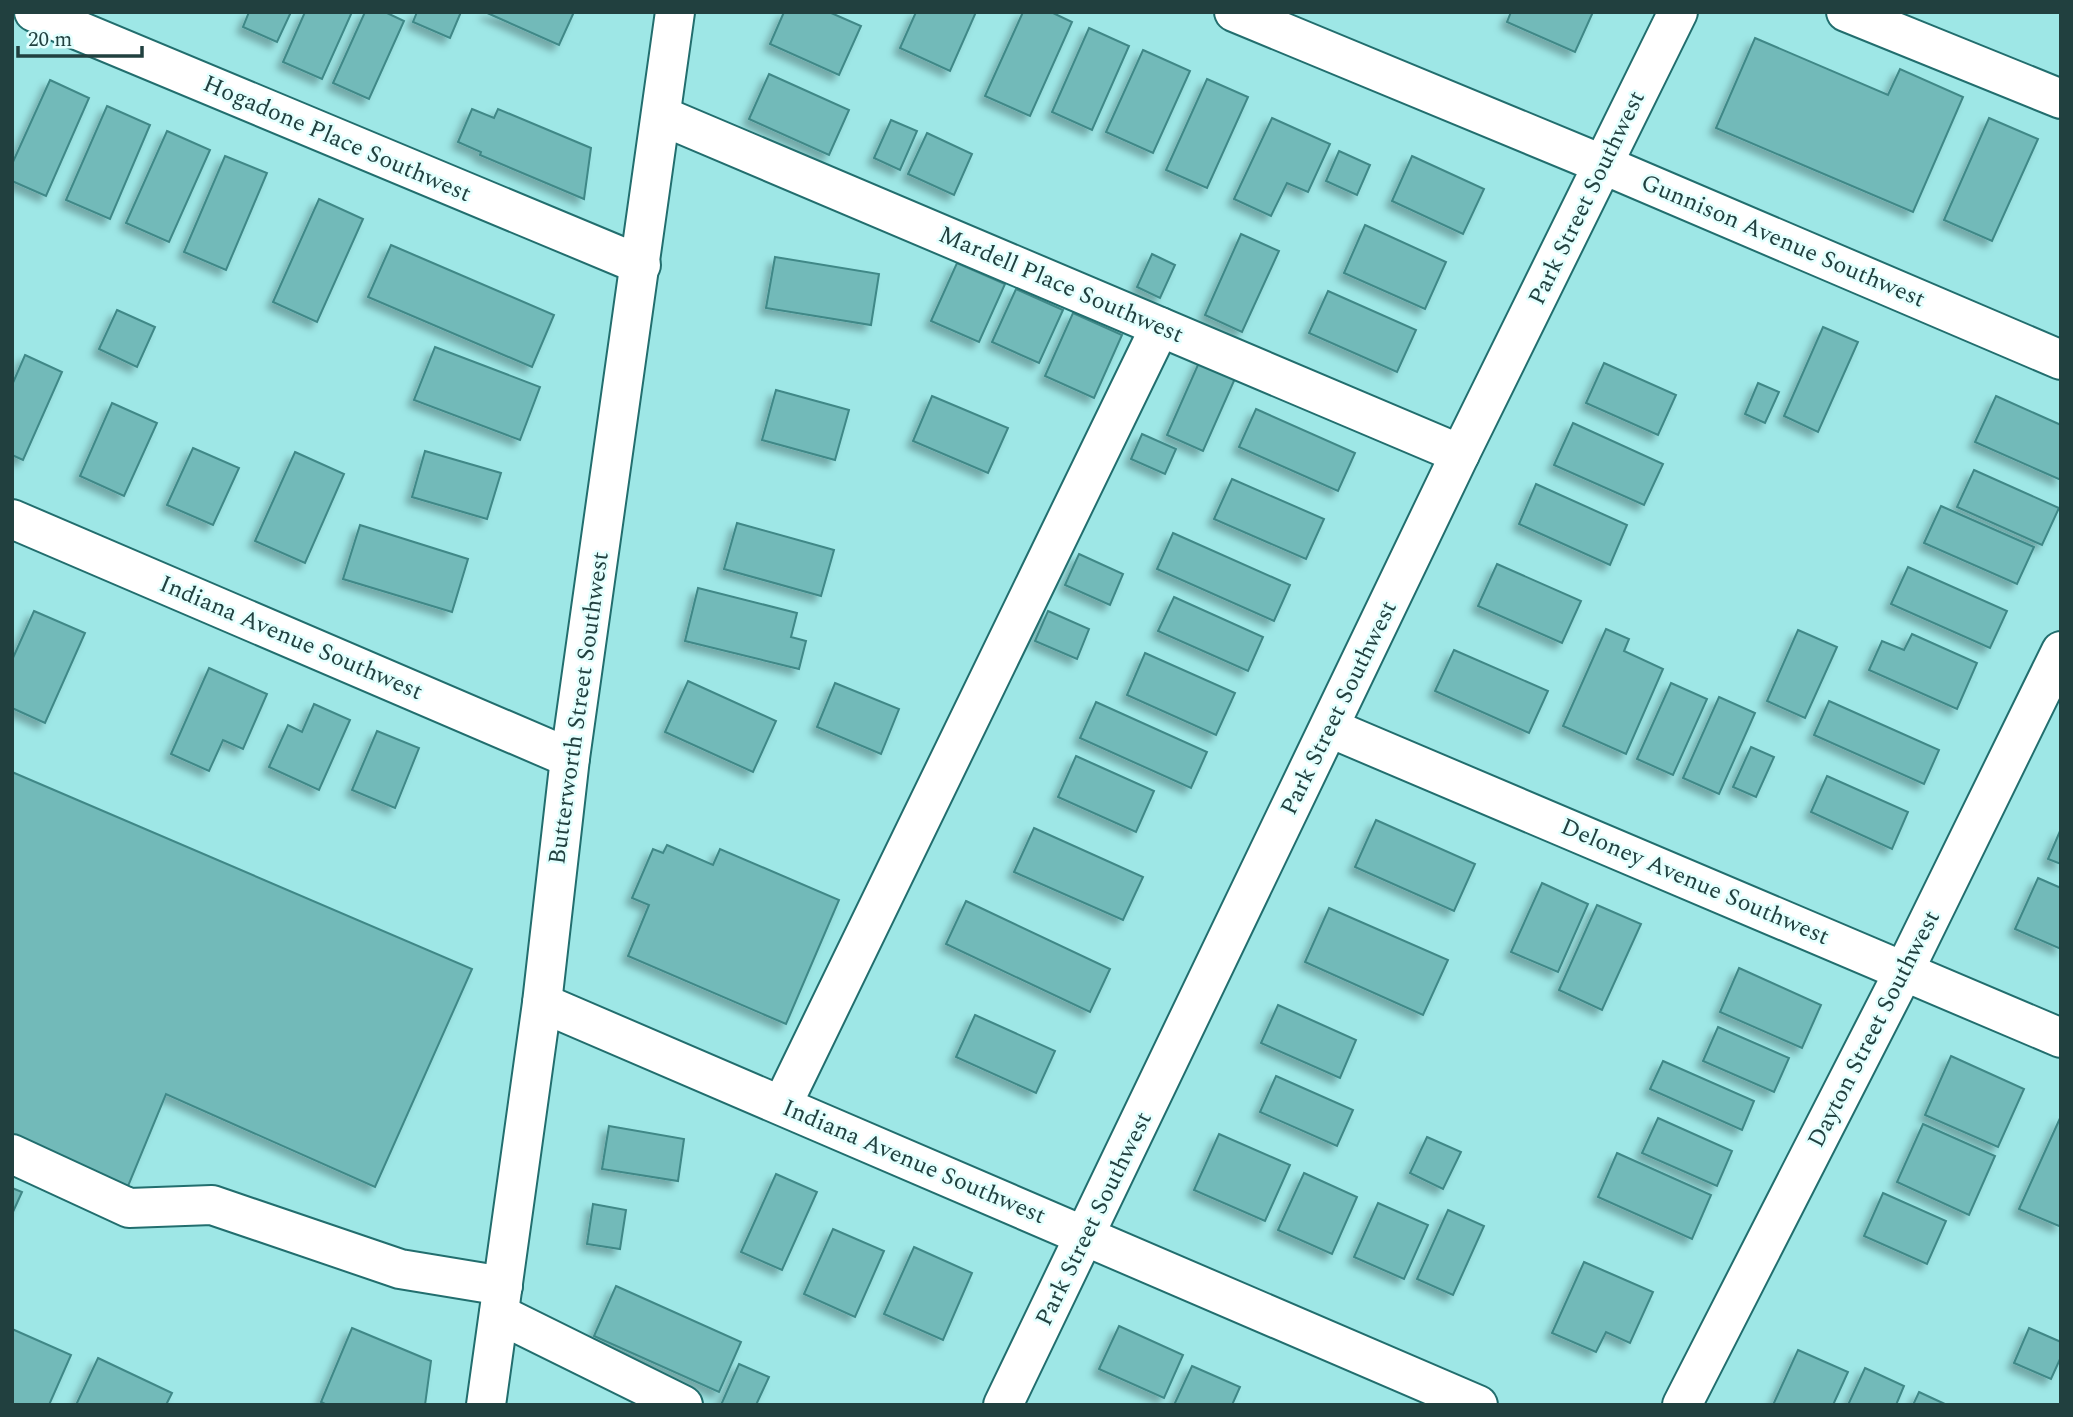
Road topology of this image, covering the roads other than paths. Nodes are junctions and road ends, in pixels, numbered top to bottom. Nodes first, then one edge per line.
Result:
1 (34, 12) edge
2 (675, 12) edge
3 (1234, 12) edge
4 (1678, 12) edge
5 (1846, 12) edge
6 (2061, 99) edge
7 (662, 116) junction
8 (1604, 165) junction
9 (641, 265) junction
10 (1160, 327) junction
11 (2061, 360) edge
12 (1460, 454) junction
13 (12, 519) edge
14 (2061, 651) edge
15 (1330, 728) junction
16 (570, 758) junction
17 (1904, 971) junction
18 (542, 1003) junction
19 (2061, 1038) edge
20 (782, 1105) junction
21 (12, 1154) edge
22 (1086, 1236) junction
23 (501, 1300) junction
24 (486, 1405) edge
25 (683, 1405) edge
26 (1003, 1405) edge
27 (1478, 1405) edge
28 (1682, 1405) edge

1 - 9 street, Hogadone Place Southwest
2 - 7 street, Butterworth Street Southwest
3 - 8 street, Gunnison Avenue Southwest
4 - 8 street, Park Street Southwest
5 - 6 street
7 - 9 street, Butterworth Street Southwest
7 - 10 street, Mardell Place Southwest
8 - 11 street, Gunnison Avenue Southwest
8 - 12 street, Park Street Southwest
9 - 16 street, Butterworth Street Southwest
10 - 12 street, Mardell Place Southwest
10 - 20 street
12 - 15 street, Park Street Southwest
13 - 16 street, Indiana Avenue Southwest
14 - 17 street, Dayton Street Southwest
15 - 17 street, Deloney Avenue Southwest
15 - 22 street, Park Street Southwest
16 - 18 street, Butterworth Street Southwest
17 - 19 street, Deloney Avenue Southwest
17 - 28 street, Dayton Street Southwest
18 - 20 street, Indiana Avenue Southwest
18 - 23 street, Butterworth Street Southwest
20 - 22 street, Indiana Avenue Southwest
21 - 23 street
22 - 26 street, Park Street Southwest
22 - 27 street, Indiana Avenue Southwest
23 - 24 street, Butterworth Street Southwest
23 - 25 street

